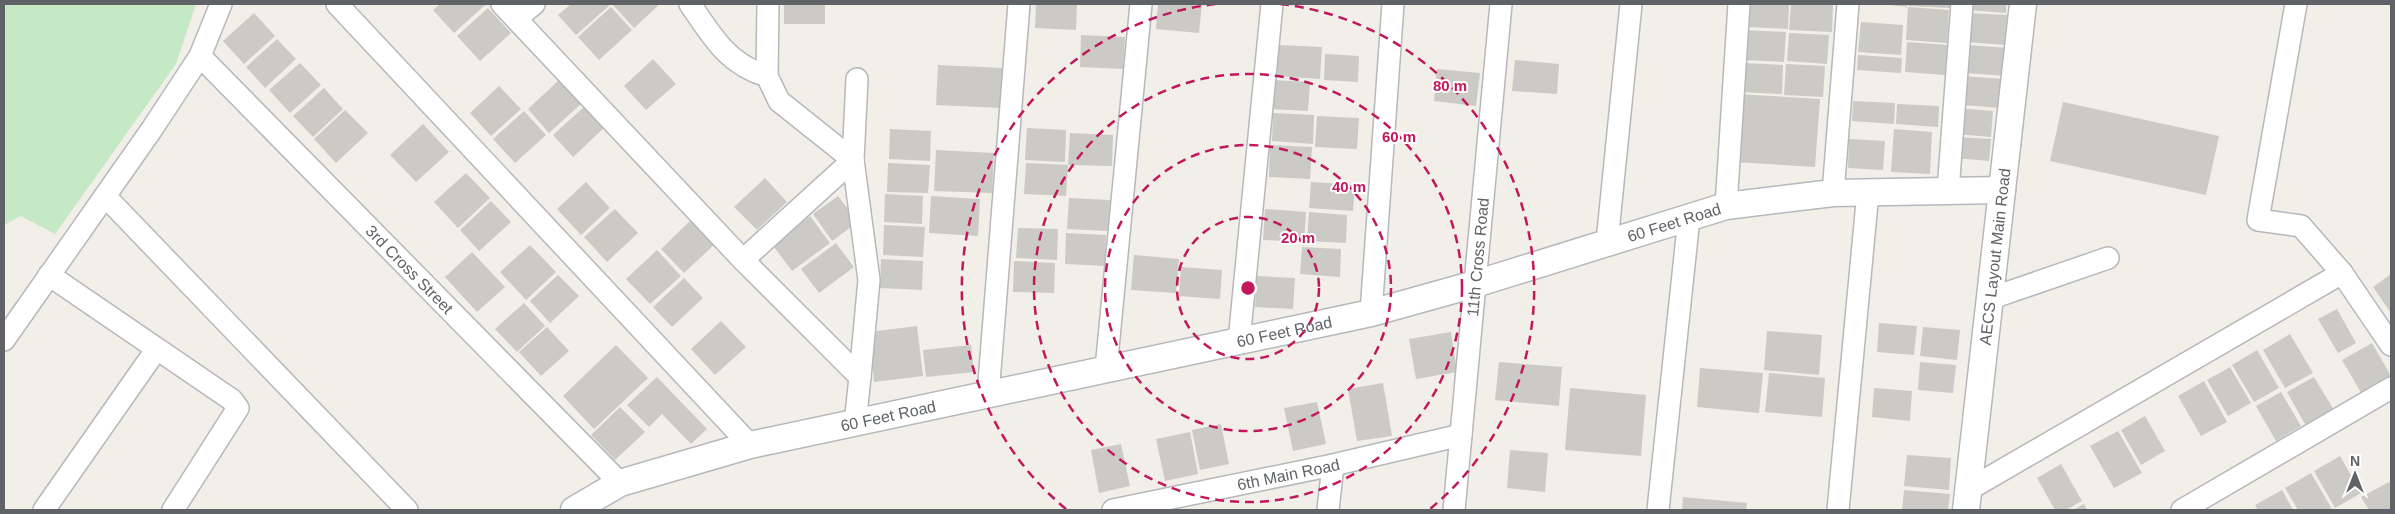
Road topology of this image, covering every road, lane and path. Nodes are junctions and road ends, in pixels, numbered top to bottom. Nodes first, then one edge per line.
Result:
1 (221, 4) edge
2 (336, 4) edge
3 (534, 4) edge
4 (690, 4) edge
5 (768, 4) edge
6 (1019, 4) edge
7 (1141, 4) edge
8 (1272, 4) edge
9 (1393, 4) edge
10 (1501, 4) edge
11 (1631, 4) edge
12 (1739, 4) edge
13 (1848, 4) edge
14 (1962, 4) edge
15 (2023, 4) edge
16 (2296, 4) edge
17 (509, 12) edge
18 (200, 56) junction
19 (768, 76) junction
20 (857, 78) dead end
21 (853, 160) junction
22 (2002, 190) junction
23 (1948, 191) junction
24 (1868, 192) junction
25 (1833, 193) junction
26 (105, 196) junction
27 (1726, 206) junction
28 (1689, 218) junction
29 (1607, 242) junction
30 (2108, 258) dead end
31 (743, 260) junction
32 (2342, 273) junction
33 (49, 275) junction
34 (1475, 284) junction
35 (1990, 299) junction
36 (1371, 313) junction
37 (4, 340) edge
38 (1239, 341) junction
39 (2391, 345) edge
40 (156, 350) junction
41 (1106, 370) junction
42 (860, 377) junction
43 (2391, 388) edge
44 (988, 395) junction
45 (855, 424) junction
46 (1461, 435) junction
47 (750, 445) junction
48 (1333, 465) junction
49 (620, 483) junction
50 (1967, 500) edge
51 (1200, 501) edge
52 (44, 510) edge
53 (173, 510) edge
54 (407, 510) edge
55 (574, 510) edge
56 (1113, 510) edge
57 (1328, 510) edge
58 (1454, 510) edge
59 (1658, 510) edge
60 (1838, 510) edge
61 (2182, 510) edge

1 - 18 street
2 - 47 street
3 - 17 street
4 - 19 street
5 - 19 street
6 - 44 street
7 - 41 street
8 - 38 street
9 - 36 street
10 - 34 street, 11th Cross Road
11 - 29 street
12 - 27 street
13 - 25 street
14 - 23 street
15 - 22 street, AECS Layout Main Road
16 - 32 street
17 - 31 street
18 - 26 street
18 - 49 street, 3rd Cross Street
19 - 21 street
20 - 21 street
21 - 31 street
21 - 42 street
22 - 23 street, 60 Feet Road
22 - 35 street, AECS Layout Main Road
23 - 24 street, 60 Feet Road
24 - 25 street, 60 Feet Road
24 - 60 street
25 - 27 street, 60 Feet Road
26 - 33 street
26 - 54 street
27 - 28 street, 60 Feet Road
28 - 29 street, 60 Feet Road
28 - 59 street
29 - 34 street, 60 Feet Road
30 - 35 street
31 - 42 street
32 - 39 street
32 - 50 street
33 - 37 street
33 - 40 street
34 - 36 street, 60 Feet Road
34 - 46 street, 11th Cross Road
35 - 50 street, AECS Layout Main Road
36 - 38 street, 60 Feet Road
38 - 41 street, 60 Feet Road
40 - 52 street
40 - 53 street
41 - 44 street, 60 Feet Road
42 - 45 street
43 - 61 street
44 - 45 street, 60 Feet Road
45 - 47 street, 60 Feet Road
46 - 48 street, 6th Main Road
46 - 58 street, 11th Cross Road
47 - 49 street, 60 Feet Road
48 - 51 street, 6th Main Road
48 - 57 street
49 - 55 street, 60 Feet Road
51 - 56 street, 6th Main Road

